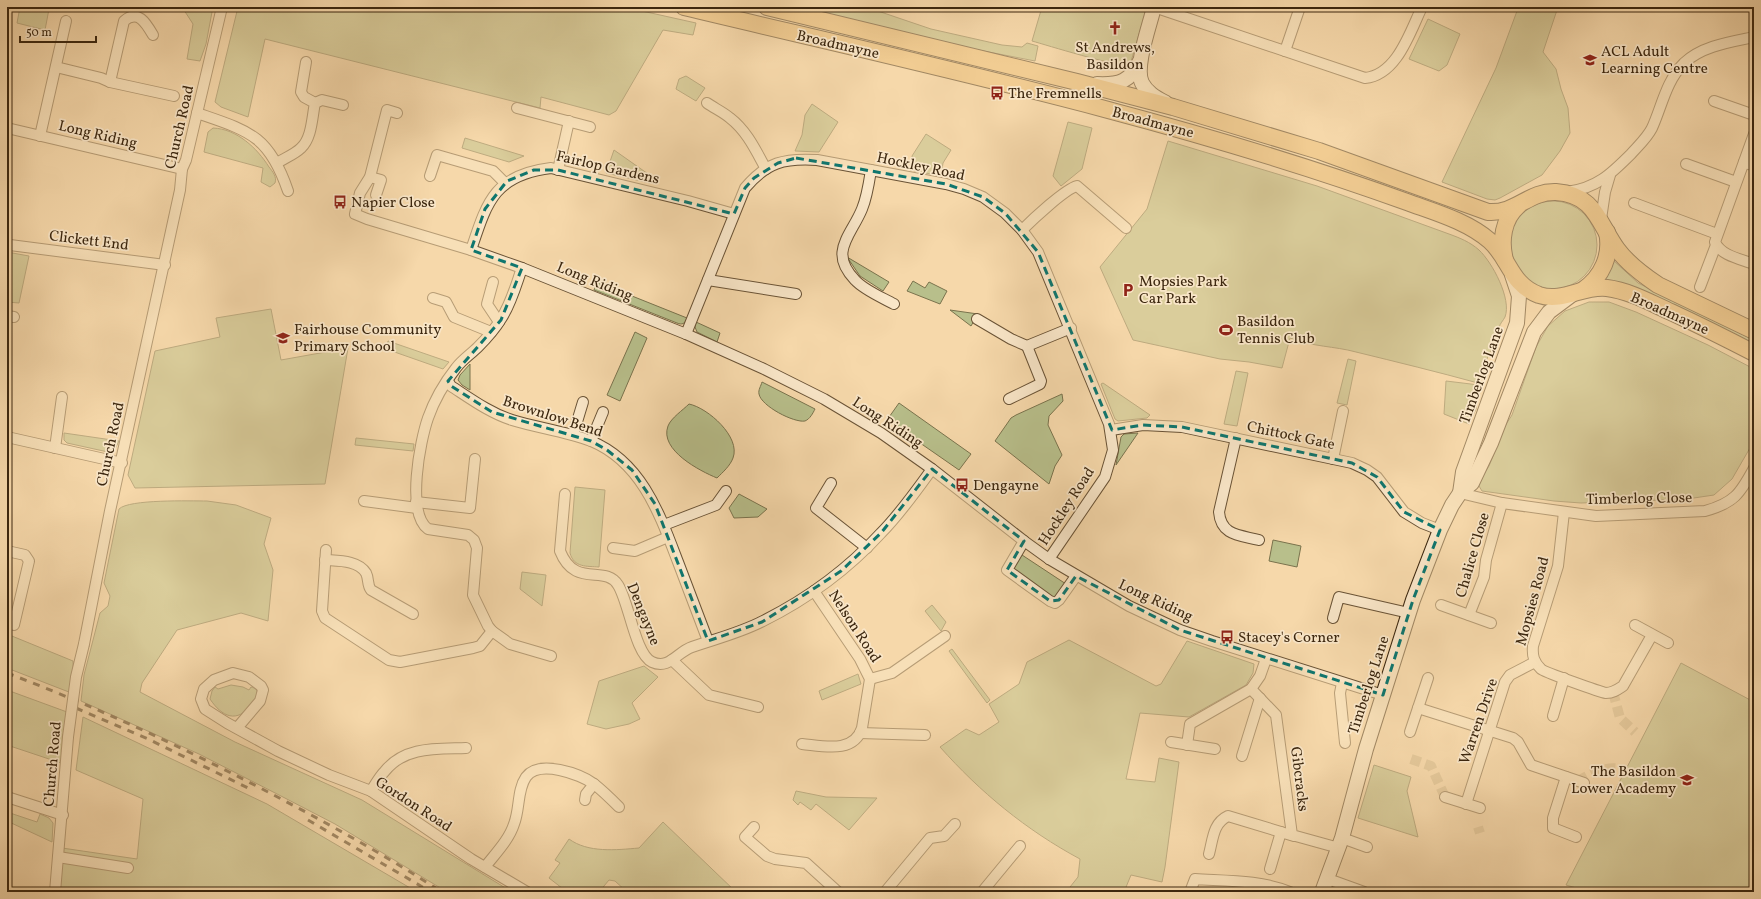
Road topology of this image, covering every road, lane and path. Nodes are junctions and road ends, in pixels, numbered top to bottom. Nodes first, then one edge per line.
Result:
1 (222, 7) edge
2 (684, 7) edge
3 (767, 7) edge
4 (1154, 7) edge
5 (1300, 7) edge
6 (1422, 7) edge
7 (66, 21) dead end
8 (153, 35) dead end
9 (1754, 37) edge
10 (1285, 51) junction
11 (1140, 61) junction
12 (306, 62) dead end
13 (56, 67) junction
14 (110, 82) junction
15 (1077, 82) junction
16 (174, 96) dead end
17 (1714, 101) dead end
18 (315, 103) junction
19 (707, 103) dead end
20 (343, 105) dead end
21 (1173, 107) junction
22 (517, 108) dead end
23 (197, 113) junction
24 (397, 113) dead end
25 (1754, 115) edge
26 (569, 121) junction
27 (590, 127) dead end
28 (7, 128) edge
29 (1754, 134) edge
30 (40, 136) junction
31 (1744, 162) junction
32 (277, 163) junction
33 (1686, 164) dead end
34 (1754, 166) edge
35 (182, 169) junction
36 (766, 169) junction
37 (558, 170) junction
38 (871, 170) junction
39 (1610, 175) junction
40 (430, 176) dead end
41 (370, 177) junction
42 (1736, 182) junction
43 (505, 183) junction
44 (288, 191) dead end
45 (1557, 192) junction
46 (376, 195) dead end
47 (1634, 203) dead end
48 (1520, 204) junction
49 (734, 214) junction
50 (1604, 225) junction
51 (1126, 228) dead end
52 (1022, 230) junction
53 (1716, 240) junction
54 (10, 245) dead end
55 (471, 250) junction
56 (1754, 264) edge
57 (165, 265) junction
58 (1507, 266) junction
59 (522, 268) junction
60 (708, 280) junction
61 (493, 282) dead end
62 (1700, 287) dead end
63 (1577, 292) junction
64 (796, 294) dead end
65 (433, 298) dead end
66 (894, 304) dead end
67 (977, 319) dead end
68 (499, 322) junction
69 (1071, 328) junction
70 (1754, 331) edge
71 (491, 332) junction
72 (686, 334) junction
73 (1027, 346) junction
74 (1754, 353) edge
75 (448, 381) junction
76 (62, 397) dead end
77 (1009, 399) dead end
78 (583, 402) dead end
79 (1343, 411) dead end
80 (603, 412) dead end
81 (1111, 430) junction
82 (573, 435) junction
83 (7, 437) edge
84 (1236, 438) junction
85 (591, 441) junction
86 (55, 448) junction
87 (475, 459) dead end
88 (1333, 459) junction
89 (122, 463) junction
90 (1754, 468) edge
91 (932, 469) junction
92 (831, 482) dead end
93 (726, 490) dead end
94 (1460, 493) junction
95 (565, 494) dead end
96 (364, 501) dead end
97 (1502, 504) junction
98 (416, 505) junction
99 (1564, 512) junction
100 (664, 525) junction
101 (1440, 530) junction
102 (668, 537) junction
103 (1259, 540) dead end
104 (1024, 541) junction
105 (613, 548) dead end
106 (867, 548) junction
107 (7, 551) edge
108 (1049, 559) junction
109 (1076, 576) junction
110 (814, 591) junction
111 (1441, 605) dead end
112 (1409, 613) junction
113 (413, 614) dead end
114 (1469, 615) junction
115 (1333, 618) dead end
116 (1490, 623) dead end
117 (14, 625) dead end
118 (1635, 626) dead end
119 (492, 631) junction
120 (1652, 635) junction
121 (945, 636) dead end
122 (708, 642) junction
123 (1668, 644) dead end
124 (551, 656) dead end
125 (1266, 659) junction
126 (672, 660) junction
127 (1535, 662) junction
128 (1428, 678) dead end
129 (1564, 678) junction
130 (870, 679) junction
131 (1342, 683) junction
132 (1251, 689) junction
133 (1383, 695) junction
134 (1260, 698) junction
135 (758, 707) dead end
136 (1418, 708) junction
137 (1553, 716) dead end
138 (237, 728) junction
139 (1489, 730) junction
140 (1410, 732) dead end
141 (860, 733) junction
142 (925, 735) dead end
143 (1171, 742) dead end
144 (1345, 743) dead end
145 (802, 744) dead end
146 (1187, 745) junction
147 (466, 748) dead end
148 (1215, 749) dead end
149 (1242, 756) dead end
150 (1566, 777) junction
151 (1584, 783) tunnel mouth
152 (594, 784) junction
153 (371, 791) junction
154 (7, 797) edge
155 (1446, 797) dead end
156 (585, 800) dead end
157 (1466, 804) junction
158 (619, 807) dead end
159 (1480, 808) dead end
160 (63, 815) junction
161 (956, 824) dead end
162 (754, 827) dead end
163 (1281, 832) junction
164 (1294, 836) junction
165 (1576, 837) dead end
166 (1340, 843) junction
167 (1020, 846) dead end
168 (1368, 847) dead end
169 (1209, 854) dead end
170 (58, 857) junction
171 (485, 867) junction
172 (128, 868) dead end
173 (1270, 869) dead end
174 (1325, 886) edge
175 (55, 892) edge
176 (527, 892) edge
177 (838, 892) edge
178 (885, 892) edge
179 (982, 892) edge
180 (1190, 892) edge
181 (1290, 892) edge
182 (1364, 892) edge

1 - 23 street, Church Road
2 - 58 main road, Broadmayne
3 - 15 main road, Broadmayne
4 - 10 street
4 - 11 main road
5 - 10 street
6 - 10 street
7 - 13 street
8 - 14 street
9 - 39 street
11 - 15 main road
11 - 21 main road
12 - 18 street
13 - 14 street
13 - 30 street
14 - 16 street
15 - 21 main road, Broadmayne
17 - 25 street
18 - 20 street
18 - 32 street
19 - 36 street
21 - 48 main road, Broadmayne
22 - 26 street
23 - 32 street
23 - 35 street, Church Road
24 - 41 street
26 - 27 street
26 - 37 street
28 - 30 street, Long Riding
29 - 31 street
30 - 35 street, Long Riding
31 - 34 street
31 - 42 street
32 - 44 street
33 - 42 street
35 - 57 street, Church Road
36 - 38 street, Hockley Road
36 - 49 street, Hockley Road
37 - 43 street, Fairlop Gardens
37 - 49 street, Fairlop Gardens
38 - 52 street, Hockley Road
38 - 66 street
39 - 45 street
39 - 50 street
40 - 43 street
41 - 46 street
41 - 55 street, Long Riding
42 - 53 street
43 - 55 street, Fairlop Gardens
45 - 48 main road, Broadmayne
45 - 50 main road, Broadmayne
47 - 53 street
48 - 58 main road, Broadmayne
49 - 60 street, Hockley Road
50 - 63 main road
50 - 70 main road, Broadmayne
51 - 52 street
52 - 69 street, Hockley Road
53 - 56 street
53 - 62 street
54 - 57 street, Clickett End
55 - 59 street, Long Riding
57 - 89 street, Church Road
58 - 63 main road, Broadmayne
58 - 94 main road, Timberlog Lane
59 - 68 street
59 - 72 street, Long Riding
60 - 64 street
60 - 72 street, Hockley Road
61 - 68 street
63 - 74 main road, Broadmayne
63 - 94 main road, Timberlog Lane
65 - 71 street
67 - 73 street
68 - 71 street
69 - 73 street
69 - 81 street, Hockley Road
71 - 75 street
72 - 91 street, Long Riding
73 - 77 street
75 - 82 street, Brownlow Bend
75 - 98 street
76 - 86 street
78 - 82 street
79 - 88 street
80 - 85 street
81 - 84 street, Chittock Gate
81 - 108 street, Hockley Road
82 - 85 street, Brownlow Bend
83 - 86 street
84 - 88 street, Chittock Gate
84 - 103 street
85 - 100 street, Brownlow Bend
86 - 89 street
87 - 98 street
88 - 101 street, Chittock Gate
89 - 160 street, Church Road, bridge
90 - 99 street, Timberlog Close
91 - 104 street, Long Riding
91 - 106 street, Dengayne
92 - 106 street
93 - 100 street
94 - 97 street, Timberlog Close
94 - 101 main road, Timberlog Lane
95 - 126 street, Dengayne
96 - 98 street
97 - 99 street, Timberlog Close
97 - 114 street, Chalice Close
98 - 119 street
99 - 127 street, Mopsies Road
100 - 102 street, Brownlow Bend
101 - 112 main road, Timberlog Lane
102 - 105 street
102 - 122 street, Brownlow Bend
104 - 108 street, Long Riding
104 - 109 street
106 - 110 street, Dengayne
107 - 117 street
108 - 109 street, Long Riding
109 - 125 street, Long Riding
110 - 122 street, Dengayne
110 - 130 street, Nelson Road
111 - 114 street, Chalice Close
112 - 115 street
112 - 133 main road, Timberlog Lane
113 - 119 street
114 - 116 street, Chalice Close
118 - 120 street
119 - 124 street
120 - 123 street
120 - 129 street, Mopsies Road
121 - 130 street
122 - 126 street, Dengayne
125 - 131 street, Long Riding
125 - 132 street
126 - 135 street, Dengayne
127 - 129 street, Mopsies Road
127 - 139 street, Warren Drive
128 - 136 street
129 - 137 street
130 - 141 street, Nelson Road
131 - 133 street, Long Riding
131 - 144 street
132 - 134 street, Gibcracks
132 - 146 street
133 - 166 main road, Timberlog Lane
134 - 149 street
134 - 164 street, Gibcracks
136 - 139 street
136 - 140 street
138 - 138 street, Gordon Road
138 - 153 street, Gordon Road
139 - 150 street
139 - 157 street, Warren Drive
141 - 142 street
141 - 145 street
143 - 146 street
146 - 148 street
147 - 153 street
150 - 151 street
150 - 165 street
152 - 156 street
152 - 158 street
152 - 171 street
153 - 171 street, Gordon Road
154 - 160 street
155 - 157 street
157 - 159 street
160 - 170 street, Church Road
161 - 178 street
162 - 177 street
163 - 164 street
163 - 169 street
163 - 173 street
164 - 166 street
166 - 168 street
166 - 174 main road, Timberlog Lane
167 - 179 street
170 - 172 street
170 - 175 street, Church Road
171 - 176 street, Gordon Road
174 - 182 street
180 - 181 street

